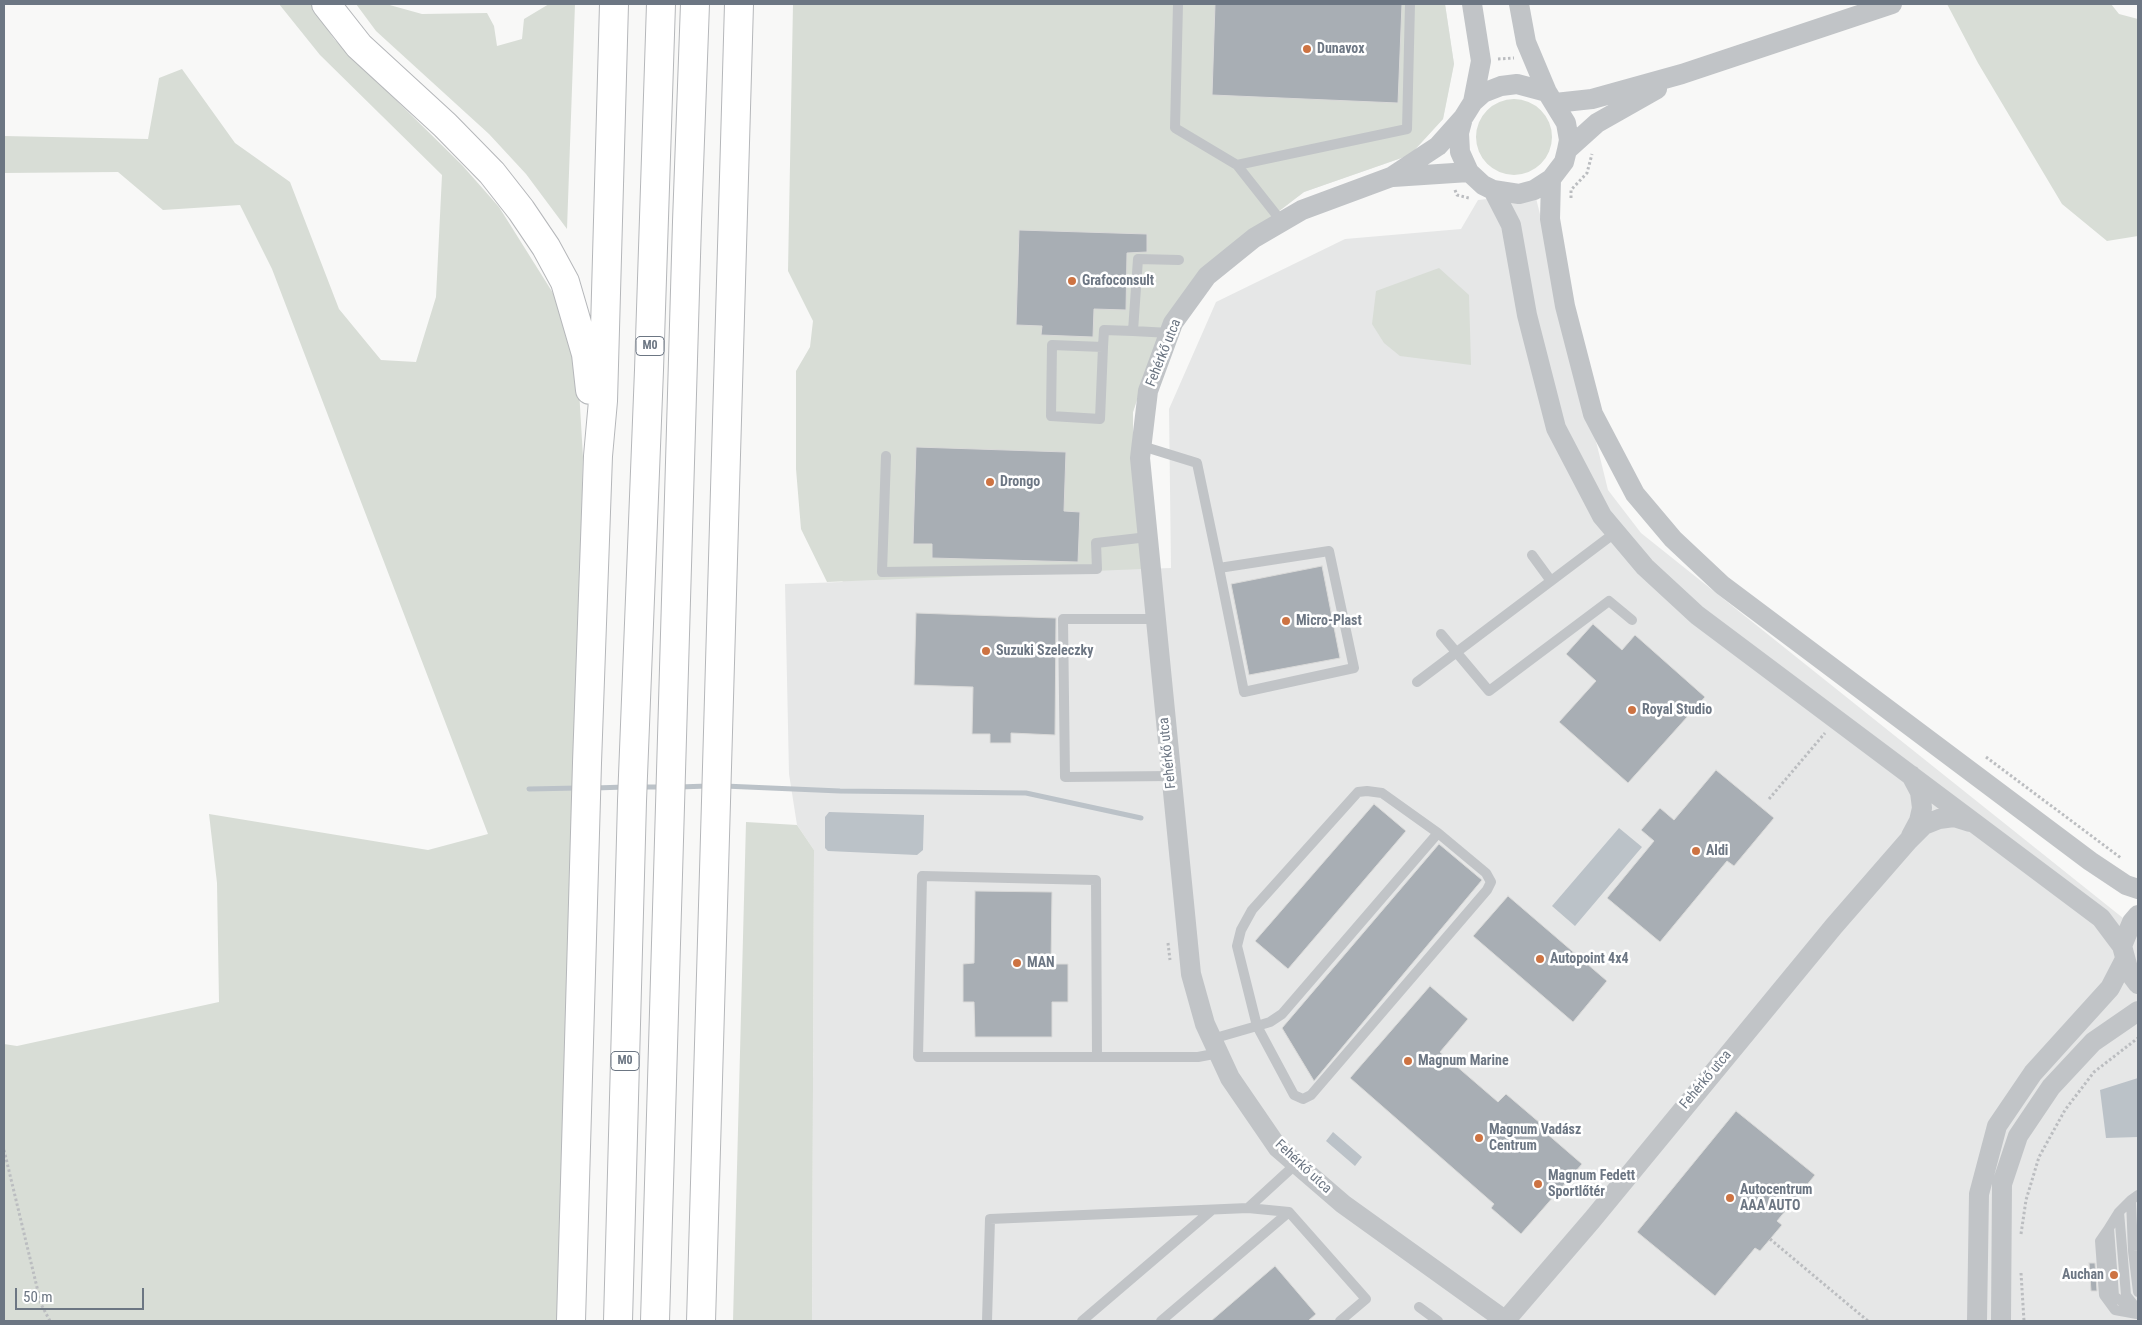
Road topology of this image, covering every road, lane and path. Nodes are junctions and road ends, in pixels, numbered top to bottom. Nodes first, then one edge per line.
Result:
1 (326, 4) edge
2 (614, 4) edge
3 (661, 4) edge
4 (695, 4) edge
5 (739, 4) edge
6 (1178, 4) edge
7 (1410, 4) edge
8 (1472, 4) edge
9 (1519, 4) edge
10 (1892, 4) edge
11 (1532, 57) junction
12 (1481, 61) junction
13 (1682, 74) junction
14 (1551, 98) junction
15 (1468, 110) junction
16 (1567, 150) junction
17 (1237, 165) junction
18 (1469, 172) junction
19 (1391, 177) junction
20 (1551, 179) junction
21 (1493, 190) junction
22 (1282, 222) junction
23 (1179, 260) dead end
24 (1133, 331) junction
25 (1170, 334) junction
26 (1103, 347) junction
27 (1142, 446) junction
28 (598, 456) junction
29 (886, 456) dead end
30 (1616, 532) junction
31 (1148, 537) junction
32 (1532, 555) dead end
33 (1219, 568) junction
34 (1551, 582) junction
35 (1155, 619) junction
36 (1632, 620) dead end
37 (1441, 634) dead end
38 (1457, 652) junction
39 (1417, 682) dead end
40 (1825, 733) dead end
41 (1911, 775) junction
42 (1171, 776) junction
43 (1769, 799) dead end
44 (1975, 823) junction
45 (1438, 833) junction
46 (1908, 841) junction
47 (2138, 889) edge
48 (2138, 915) edge
49 (2123, 952) junction
50 (2138, 984) edge
51 (2138, 1010) edge
52 (1257, 1026) junction
53 (2138, 1038) edge
54 (1216, 1046) junction
55 (1097, 1057) junction
56 (4, 1150) edge
57 (1296, 1164) junction
58 (2135, 1198) edge
59 (1248, 1208) junction
60 (1212, 1210) junction
61 (1289, 1212) junction
62 (2118, 1212) junction
63 (2021, 1238) dead end
64 (1770, 1240) dead end
65 (2021, 1266) dead end
66 (2138, 1292) edge
67 (1419, 1307) dead end
68 (2138, 1312) edge
69 (50, 1321) edge
70 (571, 1321) edge
71 (618, 1321) edge
72 (655, 1321) edge
73 (701, 1321) edge
74 (986, 1321) edge
75 (1082, 1321) edge
76 (1161, 1321) edge
77 (1340, 1321) edge
78 (1438, 1321) edge
79 (1505, 1321) edge
80 (1868, 1321) edge
81 (1977, 1321) edge
82 (2002, 1321) edge
83 (2024, 1321) edge

1 - 28 highway
2 - 28 highway
3 - 71 highway, M0
4 - 72 highway, M0
5 - 73 highway
6 - 17 lane
7 - 17 lane
8 - 12 street
9 - 11 street
10 - 13 street
11 - 12 path
11 - 14 street
12 - 15 street
13 - 14 street
13 - 16 street
14 - 15 street
14 - 16 street
15 - 18 street
15 - 19 street
16 - 20 street
17 - 22 lane
18 - 19 street
18 - 21 street
19 - 22 street, Fehérkő utca
20 - 21 street
20 - 47 street
21 - 30 street
22 - 25 street, Fehérkő utca
23 - 24 lane
24 - 25 lane
24 - 26 lane
25 - 27 street, Fehérkő utca
26 - 26 lane
27 - 31 street, Fehérkő utca
27 - 33 lane
28 - 70 highway
29 - 31 lane
30 - 34 lane
30 - 41 street
31 - 35 street, Fehérkő utca
32 - 34 lane
33 - 33 lane
34 - 38 lane
35 - 42 street, Fehérkő utca
35 - 42 lane
36 - 38 lane
37 - 38 lane
38 - 39 lane
40 - 43 path
41 - 44 street
41 - 46 street
42 - 54 street, Fehérkő utca
44 - 46 street
44 - 49 street
45 - 52 lane
45 - 52 lane
45 - 52 lane
46 - 79 street, Fehérkő utca
48 - 49 street
49 - 50 street
49 - 81 street
51 - 82 street
52 - 54 lane
53 - 63 path
54 - 55 lane
54 - 57 street, Fehérkő utca
55 - 55 lane
56 - 69 path
57 - 59 lane
57 - 79 street, Fehérkő utca
58 - 62 lane
58 - 66 lane
59 - 60 lane
59 - 61 lane
60 - 74 lane
60 - 75 lane
61 - 76 lane
61 - 77 lane
62 - 68 lane
62 - 68 lane
64 - 80 path
65 - 83 path
67 - 78 lane

